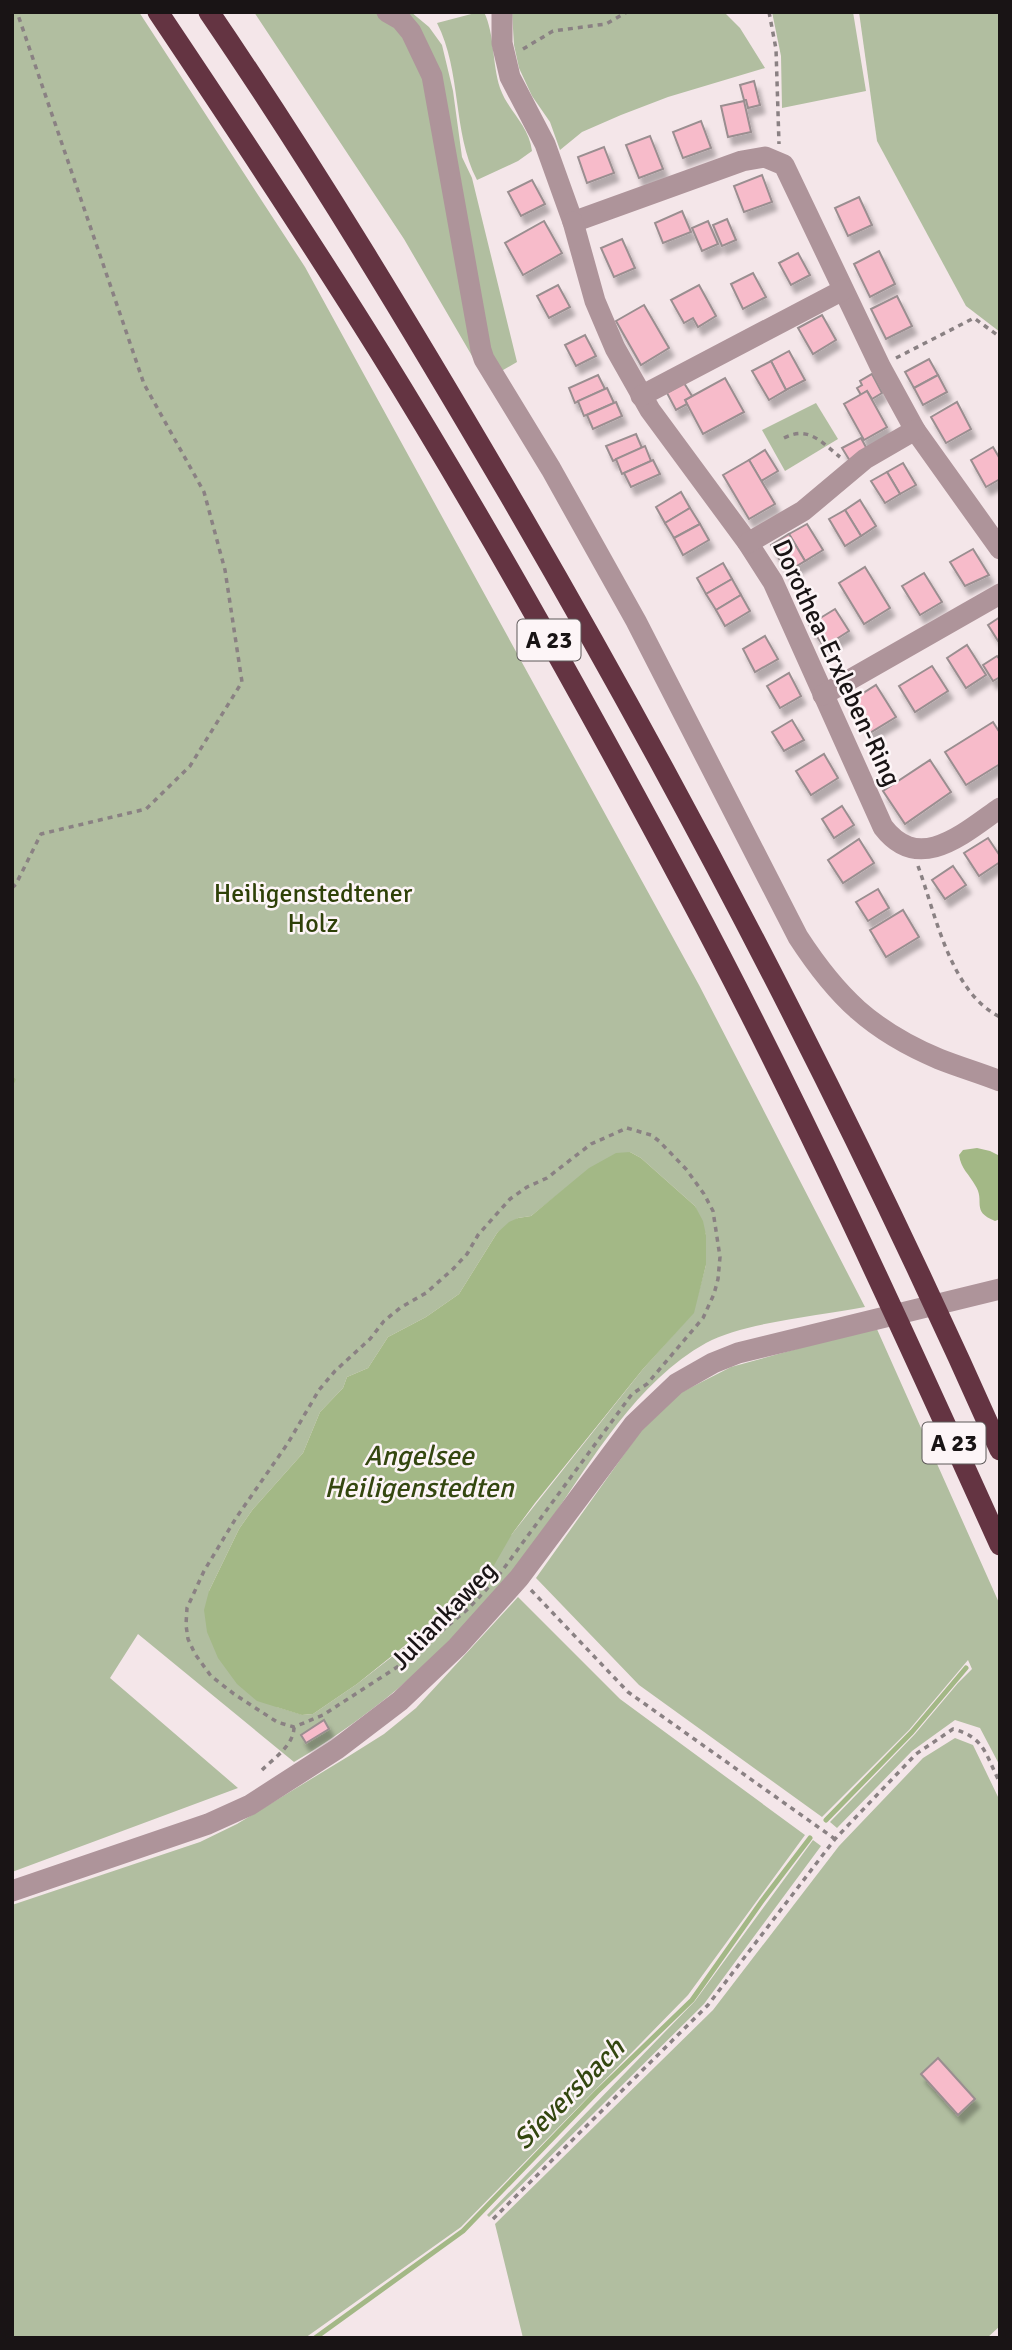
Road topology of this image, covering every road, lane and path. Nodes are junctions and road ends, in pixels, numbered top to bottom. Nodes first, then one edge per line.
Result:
1 (17, 12) edge
2 (158, 12) edge
3 (209, 12) edge
4 (387, 12) edge
5 (502, 12) edge
6 (627, 12) edge
7 (769, 12) edge
8 (504, 54) junction
9 (776, 160) junction
10 (573, 222) junction
11 (843, 290) junction
12 (1000, 337) edge
13 (880, 366) junction
14 (641, 396) junction
15 (915, 430) junction
16 (784, 438) dead end
17 (854, 467) junction
18 (748, 543) junction
19 (1000, 549) edge
20 (1000, 594) edge
21 (823, 695) junction
22 (1000, 808) edge
23 (916, 850) junction
24 (12, 888) edge
25 (1000, 1017) edge
26 (1000, 1081) edge
27 (997, 1290) edge
28 (1000, 1450) edge
29 (1000, 1545) edge
30 (519, 1578) junction
31 (293, 1727) junction
32 (262, 1770) dead end
33 (1000, 1783) edge
34 (835, 1839) junction
35 (12, 1891) edge
36 (493, 2219) dead end

1 - 24 path
2 - 29 highway, A 23
3 - 28 highway, A 23
4 - 26 street
5 - 8 street, Dorothea-Erxleben-Ring
6 - 8 path
7 - 9 path
8 - 10 street, Dorothea-Erxleben-Ring
9 - 10 street
9 - 11 street
10 - 14 street, Dorothea-Erxleben-Ring
11 - 13 street
11 - 14 street
12 - 13 path
13 - 15 street
14 - 18 street, Dorothea-Erxleben-Ring
15 - 17 street
15 - 19 street
16 - 17 path
17 - 18 street
18 - 21 street, Dorothea-Erxleben-Ring
20 - 21 street
21 - 23 street, Dorothea-Erxleben-Ring
22 - 23 street
23 - 25 path
27 - 30 street, Juliankaweg
30 - 34 path
30 - 35 street, Juliankaweg
31 - 31 path
31 - 32 path
33 - 34 path
34 - 36 path

